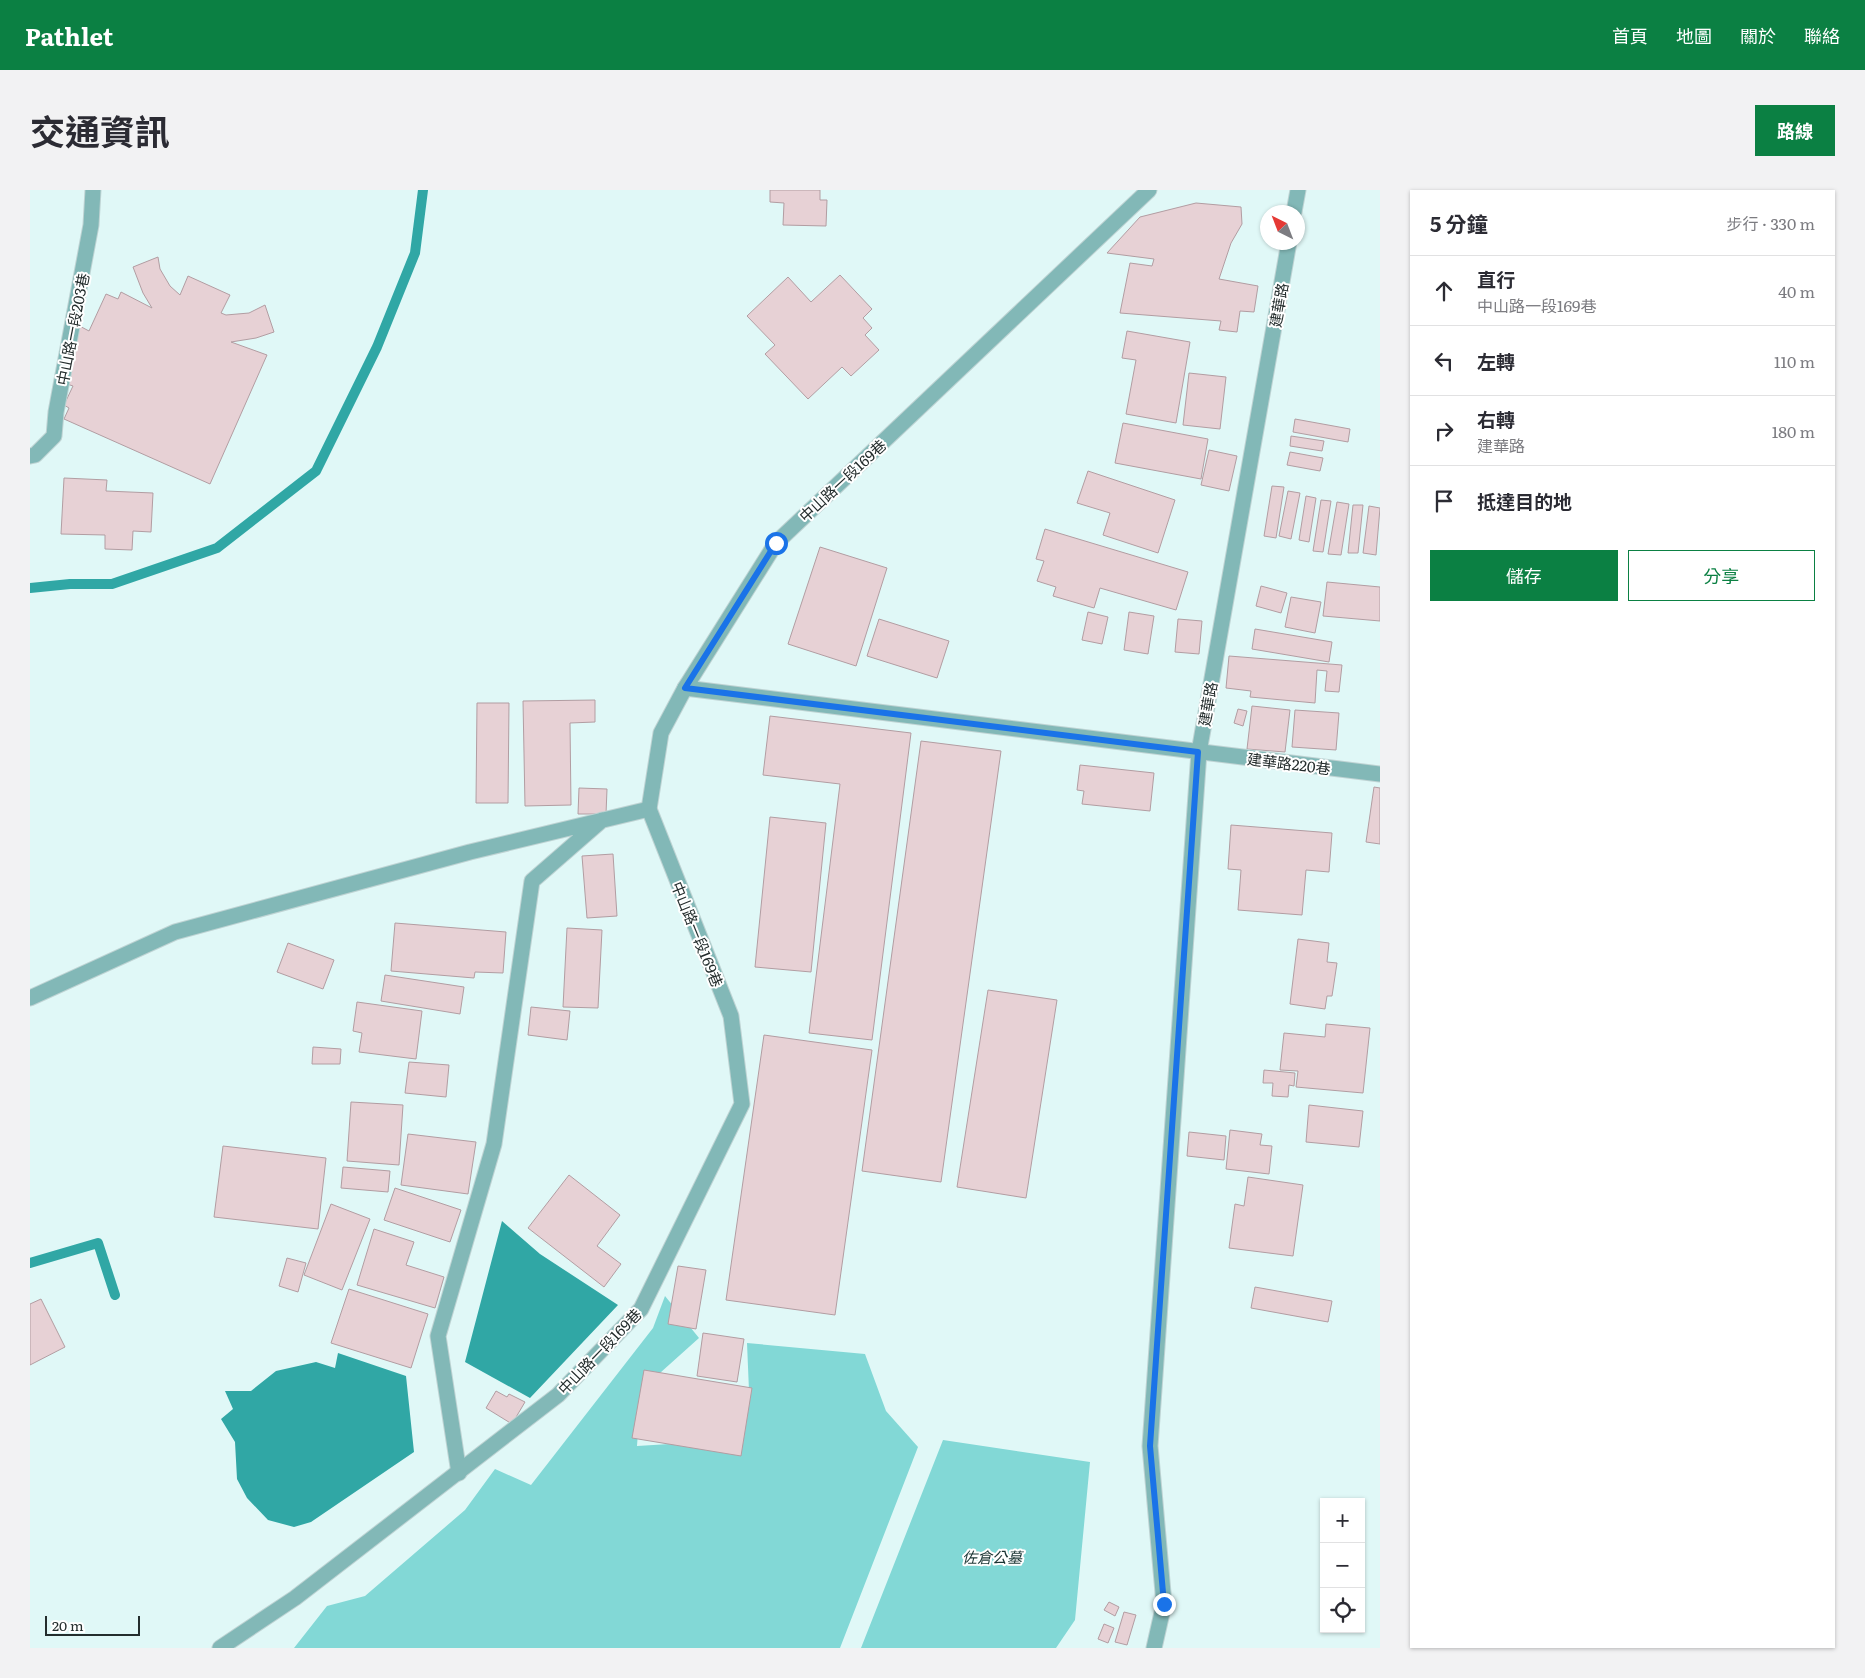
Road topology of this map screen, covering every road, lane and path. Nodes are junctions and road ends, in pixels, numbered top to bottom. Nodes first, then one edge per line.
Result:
1 (93, 190) edge
2 (1149, 190) edge
3 (1298, 190) edge
4 (1295, 205) edge
5 (1288, 250) edge
6 (30, 456) edge
7 (685, 688) junction
8 (1198, 752) junction
9 (1380, 774) edge
10 (648, 809) junction
11 (602, 820) junction
12 (30, 998) edge
13 (459, 1473) junction
14 (220, 1648) edge
15 (1154, 1648) edge

1 - 6 street, 中山路一段203巷
2 - 7 street, 中山路一段169巷
3 - 4 street
5 - 8 street, 建華路
7 - 8 street, 建華路220巷
7 - 10 street, 中山路一段169巷
8 - 9 street, 建華路220巷
8 - 15 street, 建華路
10 - 11 street
10 - 13 street, 中山路一段169巷
11 - 12 street
11 - 13 street
13 - 14 street, 中山路一段169巷

